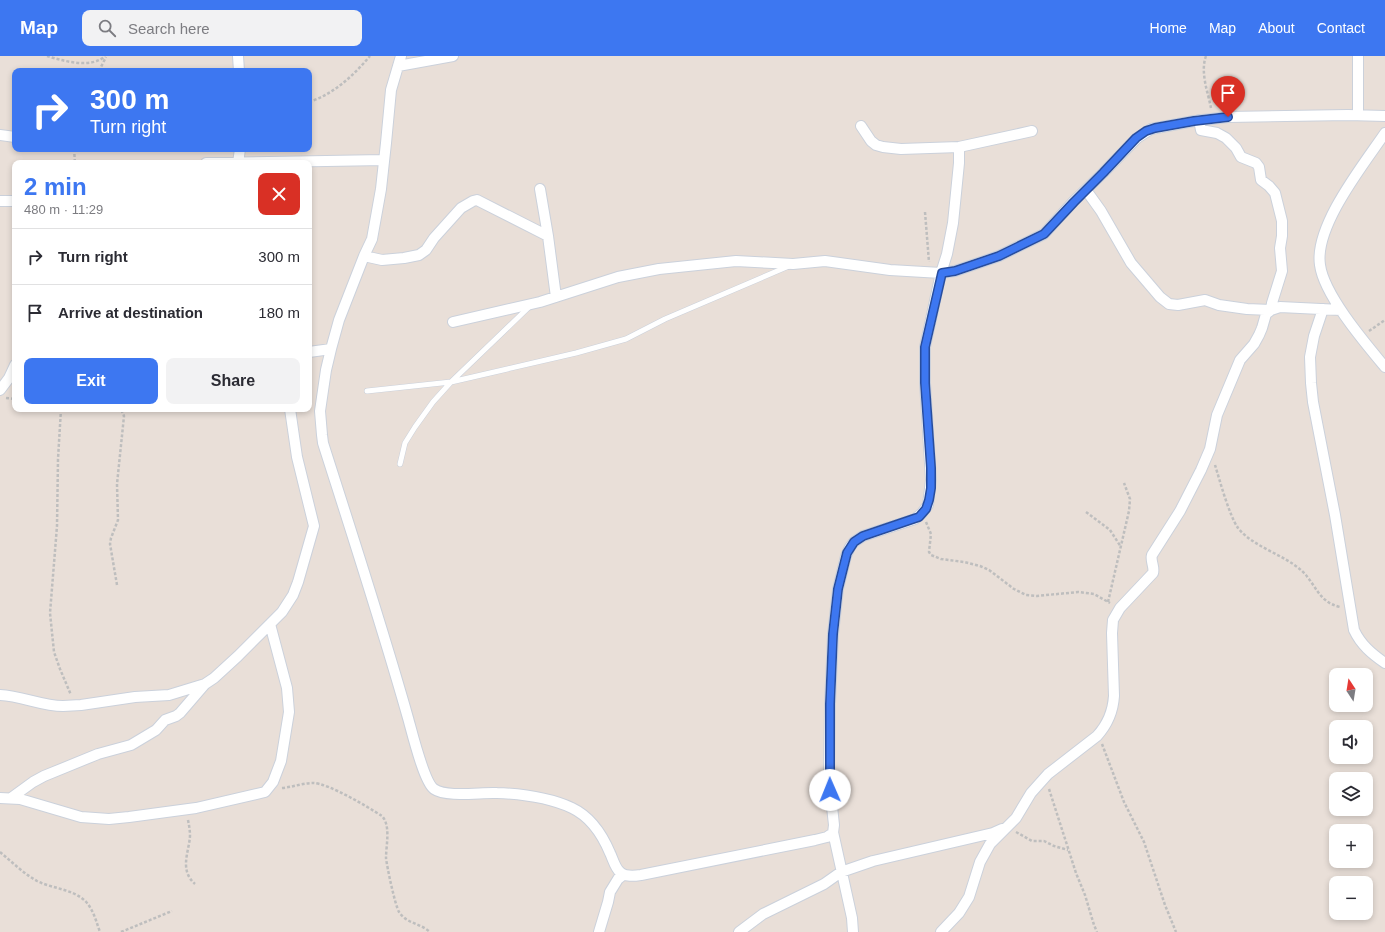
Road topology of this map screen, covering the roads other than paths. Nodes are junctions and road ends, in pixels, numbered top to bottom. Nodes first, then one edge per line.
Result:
1 (238, 56) edge
2 (401, 56) edge
3 (453, 56) edge
4 (1358, 56) edge
5 (398, 66) junction
6 (239, 68) edge
7 (1358, 115) junction
8 (1385, 116) edge
9 (1199, 120) junction
10 (861, 126) dead end
11 (1032, 131) dead end
12 (1385, 133) edge
13 (0, 135) edge
14 (12, 137) edge
15 (959, 147) junction
16 (384, 160) junction
17 (312, 161) edge
18 (540, 189) dead end
19 (1086, 190) junction
20 (0, 201) edge
21 (12, 201) edge
22 (548, 236) junction
23 (364, 256) junction
24 (792, 264) junction
25 (942, 273) junction
26 (556, 297) junction
27 (532, 304) junction
28 (1323, 309) junction
29 (1271, 310) junction
30 (1341, 310) junction
31 (453, 322) dead end
32 (331, 349) junction
33 (312, 352) edge
34 (1385, 366) edge
35 (12, 372) edge
36 (451, 382) junction
37 (0, 390) edge
38 (367, 391) dead end
39 (290, 412) edge
40 (400, 464) dead end
41 (270, 624) junction
42 (1383, 659) edge
43 (205, 684) junction
44 (0, 693) edge
45 (0, 798) edge
46 (11, 798) junction
47 (1006, 828) junction
48 (833, 832) junction
49 (842, 872) junction
50 (623, 875) junction
51 (599, 932) edge
52 (739, 932) edge
53 (853, 932) edge
54 (941, 932) edge

1 - 6 street
2 - 5 street
3 - 5 street
4 - 7 street
5 - 16 street
7 - 8 street
7 - 9 street
9 - 19 street
9 - 29 street
10 - 15 street
11 - 15 street
12 - 30 street
13 - 14 street
15 - 25 street
16 - 17 street
16 - 23 street
18 - 22 street
19 - 25 street
19 - 29 street
20 - 21 street
22 - 23 street
22 - 26 street
23 - 32 street
24 - 25 street
24 - 26 street
24 - 36 lane
25 - 48 street
26 - 27 street
27 - 31 street
27 - 36 lane
28 - 29 street
28 - 30 street
28 - 42 street
29 - 47 street
30 - 34 street
32 - 33 street
32 - 50 street
35 - 37 street
36 - 38 lane
36 - 40 lane
39 - 41 street
41 - 43 street
41 - 46 street
43 - 44 street
43 - 46 street
45 - 46 street
47 - 49 street
47 - 54 street
48 - 49 street
48 - 50 street
49 - 52 street
49 - 53 street
50 - 51 street

